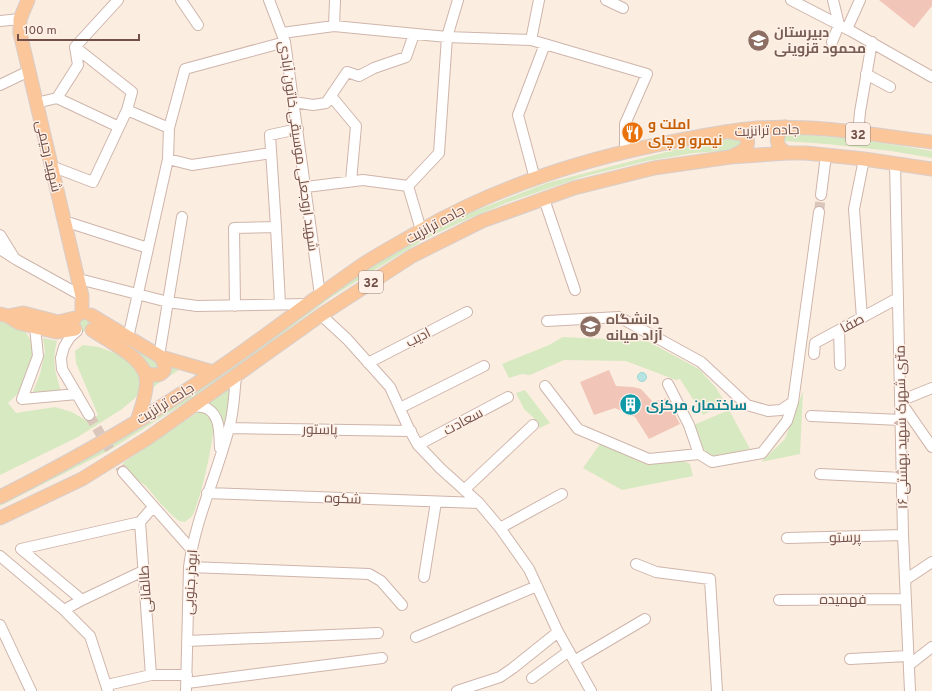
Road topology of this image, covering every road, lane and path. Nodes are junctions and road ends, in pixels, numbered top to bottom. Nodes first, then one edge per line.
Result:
1 (118, 0) edge
2 (181, 0) edge
3 (269, 0) edge
4 (335, 0) edge
5 (458, 0) edge
6 (539, 0) edge
7 (606, 0) edge
8 (791, 0) edge
9 (833, 0) edge
10 (860, 0) edge
11 (24, 2) edge
12 (623, 8) dead end
13 (20, 19) junction
14 (0, 21) edge
15 (198, 25) dead end
16 (334, 26) junction
17 (843, 27) junction
18 (414, 34) junction
19 (284, 37) junction
20 (447, 37) junction
21 (531, 40) junction
22 (832, 42) dead end
23 (872, 42) junction
24 (545, 44) junction
25 (75, 47) junction
26 (28, 71) junction
27 (866, 74) junction
28 (932, 77) edge
29 (0, 85) edge
30 (890, 87) dead end
31 (331, 96) junction
32 (58, 98) junction
33 (294, 102) junction
34 (36, 103) junction
35 (127, 110) junction
36 (785, 127) junction
37 (119, 128) junction
38 (169, 128) junction
39 (298, 129) junction
40 (726, 131) junction
41 (858, 134) junction
42 (932, 142) edge
43 (625, 152) junction
44 (271, 153) junction
45 (787, 153) junction
46 (826, 155) junction
47 (730, 157) junction
48 (168, 159) junction
49 (864, 159) junction
50 (895, 163) junction
51 (51, 166) junction
52 (932, 169) edge
53 (535, 179) junction
54 (351, 181) junction
55 (408, 186) junction
56 (306, 187) junction
57 (821, 195) tunnel mouth
58 (544, 199) junction
59 (819, 212) tunnel mouth
60 (182, 217) dead end
61 (64, 221) junction
62 (276, 227) junction
63 (421, 230) junction
64 (0, 235) edge
65 (148, 248) junction
66 (0, 249) edge
67 (17, 260) junction
68 (79, 279) junction
69 (575, 290) dead end
70 (138, 295) junction
71 (320, 295) junction
72 (82, 296) junction
73 (898, 298) junction
74 (168, 302) junction
75 (280, 304) junction
76 (308, 304) junction
77 (235, 306) junction
78 (467, 312) dead end
79 (4, 315) edge
80 (321, 315) junction
81 (862, 318) junction
82 (80, 321) junction
83 (547, 322) dead end
84 (35, 327) junction
85 (839, 330) junction
86 (128, 338) junction
87 (814, 354) dead end
88 (160, 357) junction
89 (368, 363) junction
90 (840, 365) dead end
91 (484, 366) dead end
92 (213, 372) junction
93 (145, 373) junction
94 (236, 376) junction
95 (668, 384) dead end
96 (545, 386) dead end
97 (932, 388) edge
98 (77, 394) junction
99 (508, 397) dead end
100 (900, 401) junction
101 (793, 402) junction
102 (196, 406) junction
103 (400, 408) junction
104 (89, 415) tunnel mouth
105 (811, 416) dead end
106 (901, 420) junction
107 (137, 421) junction
108 (533, 425) dead end
109 (229, 428) junction
110 (411, 432) junction
111 (418, 445) junction
112 (932, 447) edge
113 (221, 454) junction
114 (699, 454) junction
115 (123, 472) tunnel mouth
116 (820, 474) dead end
117 (902, 478) junction
118 (464, 490) junction
119 (207, 493) junction
120 (562, 494) dead end
121 (0, 497) edge
122 (436, 502) junction
123 (479, 503) junction
124 (153, 508) junction
125 (0, 518) edge
126 (140, 522) junction
127 (500, 528) junction
128 (903, 536) junction
129 (788, 538) dead end
130 (191, 549) junction
131 (0, 556) edge
132 (932, 562) edge
133 (636, 564) dead end
134 (189, 567) junction
135 (143, 571) junction
136 (424, 577) dead end
137 (905, 580) junction
138 (537, 586) junction
139 (906, 599) junction
140 (82, 600) junction
141 (779, 600) dead end
142 (402, 605) dead end
143 (64, 610) junction
144 (645, 619) dead end
145 (0, 625) edge
146 (558, 632) junction
147 (378, 633) dead end
148 (416, 637) dead end
149 (188, 641) junction
150 (932, 647) edge
151 (569, 651) junction
152 (382, 658) dead end
153 (850, 659) dead end
154 (909, 660) junction
155 (574, 661) junction
156 (151, 675) junction
157 (532, 678) dead end
158 (187, 683) edge
159 (108, 688) edge
160 (31, 691) edge
161 (457, 691) edge
162 (591, 691) edge
163 (717, 691) edge
164 (910, 691) edge

1 - 25 street
2 - 15 street
3 - 19 street, شهید اروجعلی موسیقی خاتون آبادی
4 - 16 street
5 - 20 street
6 - 21 street
7 - 12 street
8 - 17 street
9 - 17 street
10 - 17 street
11 - 13 main road, شهید رحیمی
13 - 14 street
13 - 26 main road, شهید رحیمی
16 - 18 street
16 - 19 street
17 - 22 street
17 - 23 street
18 - 20 street
18 - 31 street
19 - 33 street, شهید اروجعلی موسیقی خاتون آبادی
19 - 38 street
20 - 21 street
20 - 55 street
21 - 24 street
23 - 27 street
23 - 28 street
24 - 43 street
24 - 53 street
25 - 32 street
25 - 35 street
26 - 29 street
26 - 34 main road, شهید رحیمی
27 - 30 street
27 - 41 street
31 - 33 street
31 - 54 street
32 - 34 street
32 - 37 street
33 - 39 street, شهید اروجعلی موسیقی خاتون آبادی
34 - 51 main road, شهید رحیمی
35 - 37 street
35 - 38 street
36 - 40 main road, جاده ترانزیت / 32
36 - 41 main road, جاده ترانزیت / 32
36 - 45 main road
37 - 51 street
38 - 48 street
39 - 44 street
39 - 56 street, شهید اروجعلی موسیقی خاتون آبادی
40 - 43 main road, جاده ترانزیت / 32
40 - 47 main road
41 - 42 main road, جاده ترانزیت / 32
43 - 53 main road, جاده ترانزیت / 32
44 - 48 street
44 - 62 street
45 - 46 main road, جاده ترانزیت / 32
45 - 47 main road, جاده ترانزیت / 32
46 - 49 main road, جاده ترانزیت / 32
46 - 57 street
47 - 58 main road, جاده ترانزیت / 32
48 - 65 street
49 - 50 main road, جاده ترانزیت / 32
49 - 81 street
50 - 52 main road, جاده ترانزیت / 32
50 - 73 street, ۱۶ متری شهرک شهيد بهشتی
51 - 61 main road, شهید رحیمی
53 - 63 main road, جاده ترانزیت / 32
54 - 55 street
54 - 56 street
55 - 63 street
56 - 71 street, شهید اروجعلی موسیقی خاتون آبادی
58 - 69 street
58 - 80 main road, جاده ترانزیت / 32
59 - 101 street
60 - 74 street
61 - 65 street
61 - 68 main road, شهید رحیمی
62 - 75 street
62 - 77 street
63 - 71 main road, جاده ترانزیت / 32
64 - 67 street
65 - 70 street
66 - 67 street
67 - 72 street
68 - 70 street
68 - 72 main road, شهید رحیمی
70 - 74 street
70 - 86 street
71 - 76 main road, جاده ترانزیت / 32
72 - 82 main road, شهید رحیمی
73 - 81 street, صفا
73 - 100 street, ۱۶ متری شهرک شهيد بهشتی
74 - 77 street
74 - 88 street
75 - 76 street
75 - 77 street
76 - 92 main road, جاده ترانزیت / 32
78 - 89 street, ادیب
79 - 82 main road
79 - 84 main road
80 - 89 street
80 - 94 main road, جاده ترانزیت / 32
81 - 85 street, صفا
82 - 84 main road
82 - 86 main road
82 - 93 main road
82 - 98 street
83 - 101 street
84 - 98 street
85 - 87 street, صفا
85 - 90 street
86 - 88 main road
88 - 92 main road
88 - 93 main road
89 - 103 street
91 - 103 street
92 - 107 main road, جاده ترانزیت / 32
93 - 107 main road
94 - 102 main road, جاده ترانزیت / 32
94 - 109 street, ابوذر جنوبی
95 - 114 street
96 - 114 street
97 - 100 street
98 - 104 street
99 - 111 street, سعادت
100 - 106 street, ۱۶ متری شهرک شهيد بهشتی
100 - 112 street
101 - 114 street
102 - 113 street
102 - 125 main road, جاده ترانزیت / 32
103 - 110 street
105 - 106 street
106 - 117 street, ۱۶ متری شهرک شهيد بهشتی
107 - 121 main road, جاده ترانزیت / 32
108 - 118 street
109 - 110 street, پاستور
109 - 113 street, ابوذر جنوبی
110 - 111 street
111 - 118 street
113 - 119 street, ابوذر جنوبی
115 - 124 street
116 - 117 street
117 - 128 street, ۱۶ متری شهرک شهيد بهشتی
118 - 123 street
119 - 122 street, شکوه
119 - 130 street, ابوذر جنوبی
120 - 127 street
122 - 123 street, شکوه
122 - 136 street
123 - 127 street
124 - 126 street
124 - 130 street
126 - 135 street, طالقانی
126 - 140 street
127 - 138 street
128 - 129 street, پرستو
128 - 137 street, ۱۶ متری شهرک شهيد بهشتی
130 - 134 street, ابوذر جنوبی
131 - 143 street
132 - 137 street
133 - 163 street
134 - 142 street
134 - 149 street, ابوذر جنوبی
135 - 140 street
135 - 156 street, طالقانی
137 - 139 street, ۱۶ متری شهرک شهيد بهشتی
138 - 146 street
138 - 148 street
139 - 141 street, فهمیده
139 - 154 street, ۱۶ متری شهرک شهيد بهشتی
140 - 143 street
143 - 159 street
144 - 155 street
145 - 160 street
146 - 151 street
146 - 161 street
147 - 149 street
149 - 158 street, ابوذر جنوبی
150 - 154 street
151 - 155 street
151 - 157 street
152 - 158 street
153 - 154 street
154 - 164 street, ۱۶ متری شهرک شهيد بهشتی
155 - 162 street
156 - 158 street
156 - 159 street

